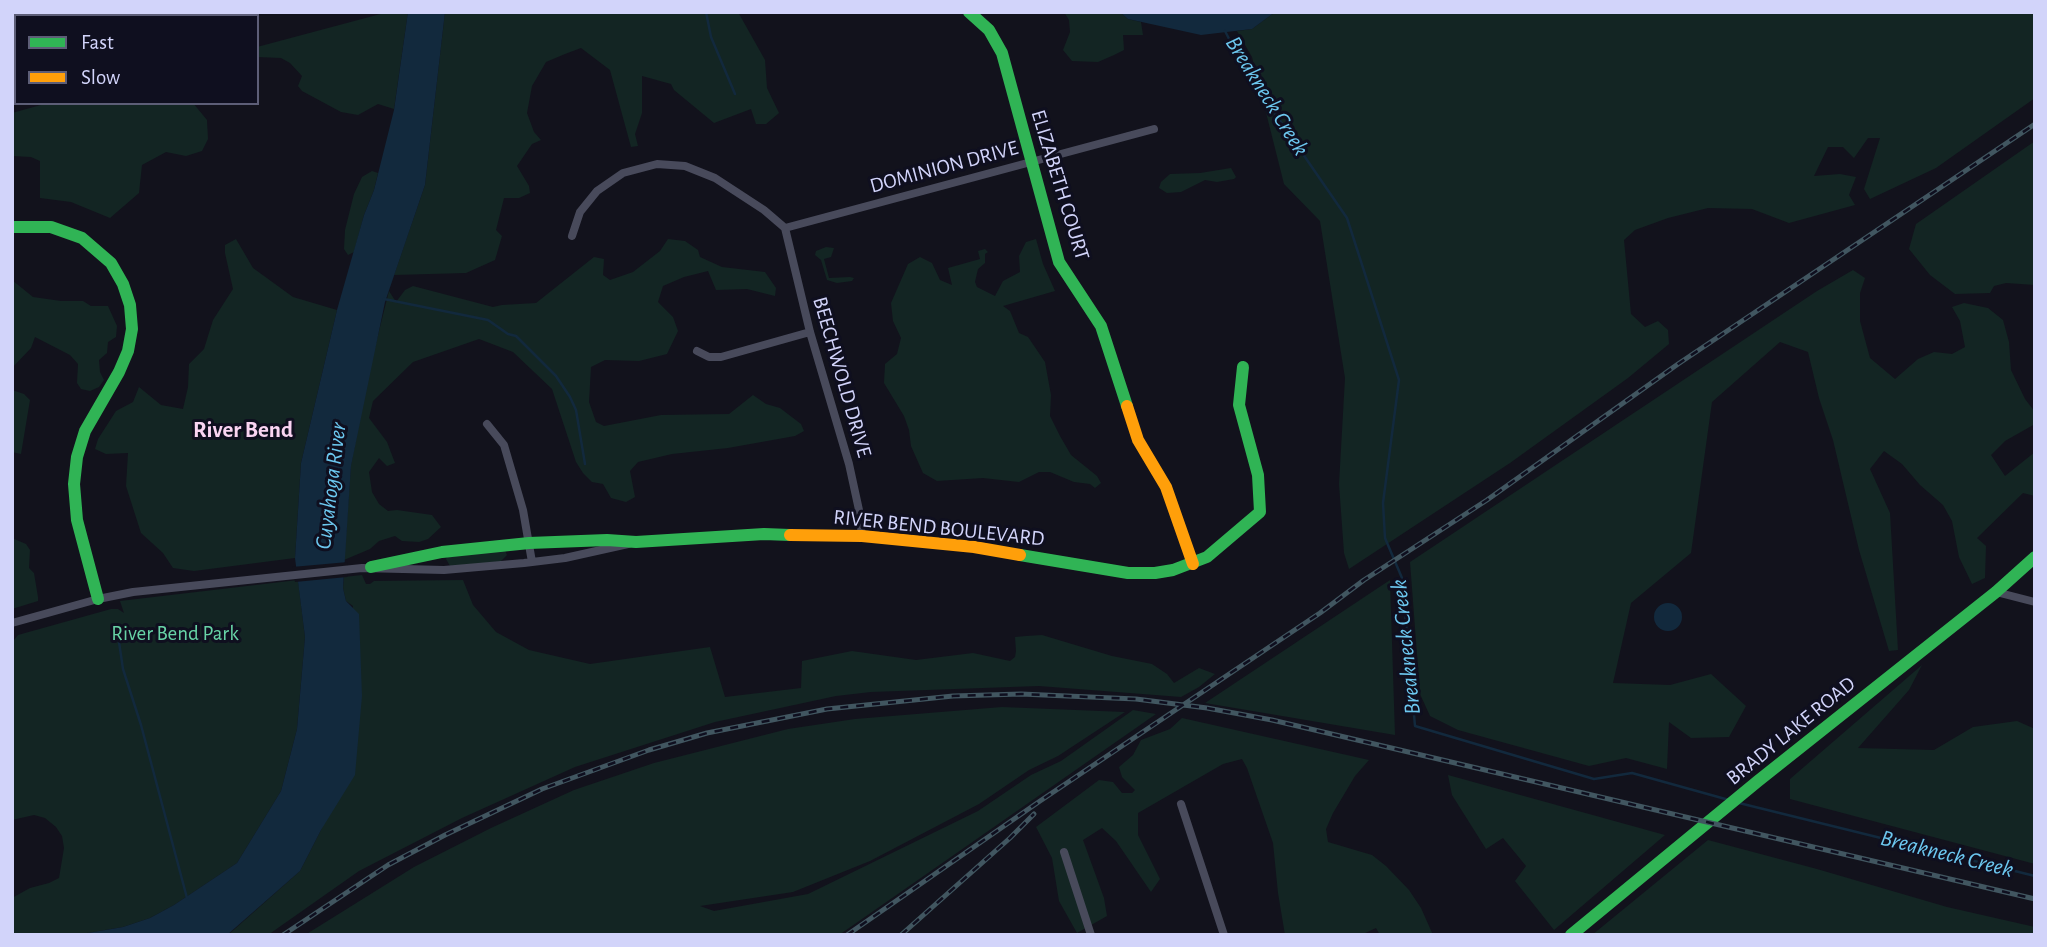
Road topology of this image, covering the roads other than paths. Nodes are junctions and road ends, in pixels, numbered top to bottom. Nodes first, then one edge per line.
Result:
1 (968, 12) edge
2 (1154, 129) dead end
3 (1032, 162) junction
4 (12, 227) edge
5 (785, 228) junction
6 (572, 236) dead end
7 (810, 332) junction
8 (698, 351) dead end
9 (1243, 367) dead end
10 (487, 424) dead end
11 (862, 536) junction
12 (529, 542) junction
13 (636, 542) junction
14 (2035, 557) edge
15 (532, 562) junction
16 (1194, 564) junction
17 (366, 568) junction
18 (1996, 592) junction
19 (98, 599) junction
20 (2035, 602) edge
21 (12, 623) edge
22 (1181, 804) dead end
23 (1064, 852) dead end
24 (1091, 935) edge
25 (1224, 935) edge
26 (1571, 935) edge

1 - 3 street, ELIZABETH COURT
2 - 3 street, DOMINION DRIVE
3 - 5 street, DOMINION DRIVE
3 - 16 street, ELIZABETH COURT
4 - 19 street
5 - 6 street
5 - 7 street, BEECHWOLD DRIVE
7 - 8 street
7 - 11 street, BEECHWOLD DRIVE
9 - 16 street, RIVER BEND BOULEVARD
10 - 12 street
11 - 13 street, RIVER BEND BOULEVARD
11 - 16 street, RIVER BEND BOULEVARD
12 - 13 street, RIVER BEND BOULEVARD
12 - 15 street
12 - 17 street, RIVER BEND BOULEVARD
13 - 15 street, RIVER BEND BOULEVARD
14 - 18 street, BRADY LAKE ROAD
15 - 17 street, RIVER BEND BOULEVARD
17 - 19 street, RIVER BEND BOULEVARD
18 - 20 street
18 - 26 street, BRADY LAKE ROAD
19 - 21 street, RIVER BEND BOULEVARD
22 - 25 street
23 - 24 street

